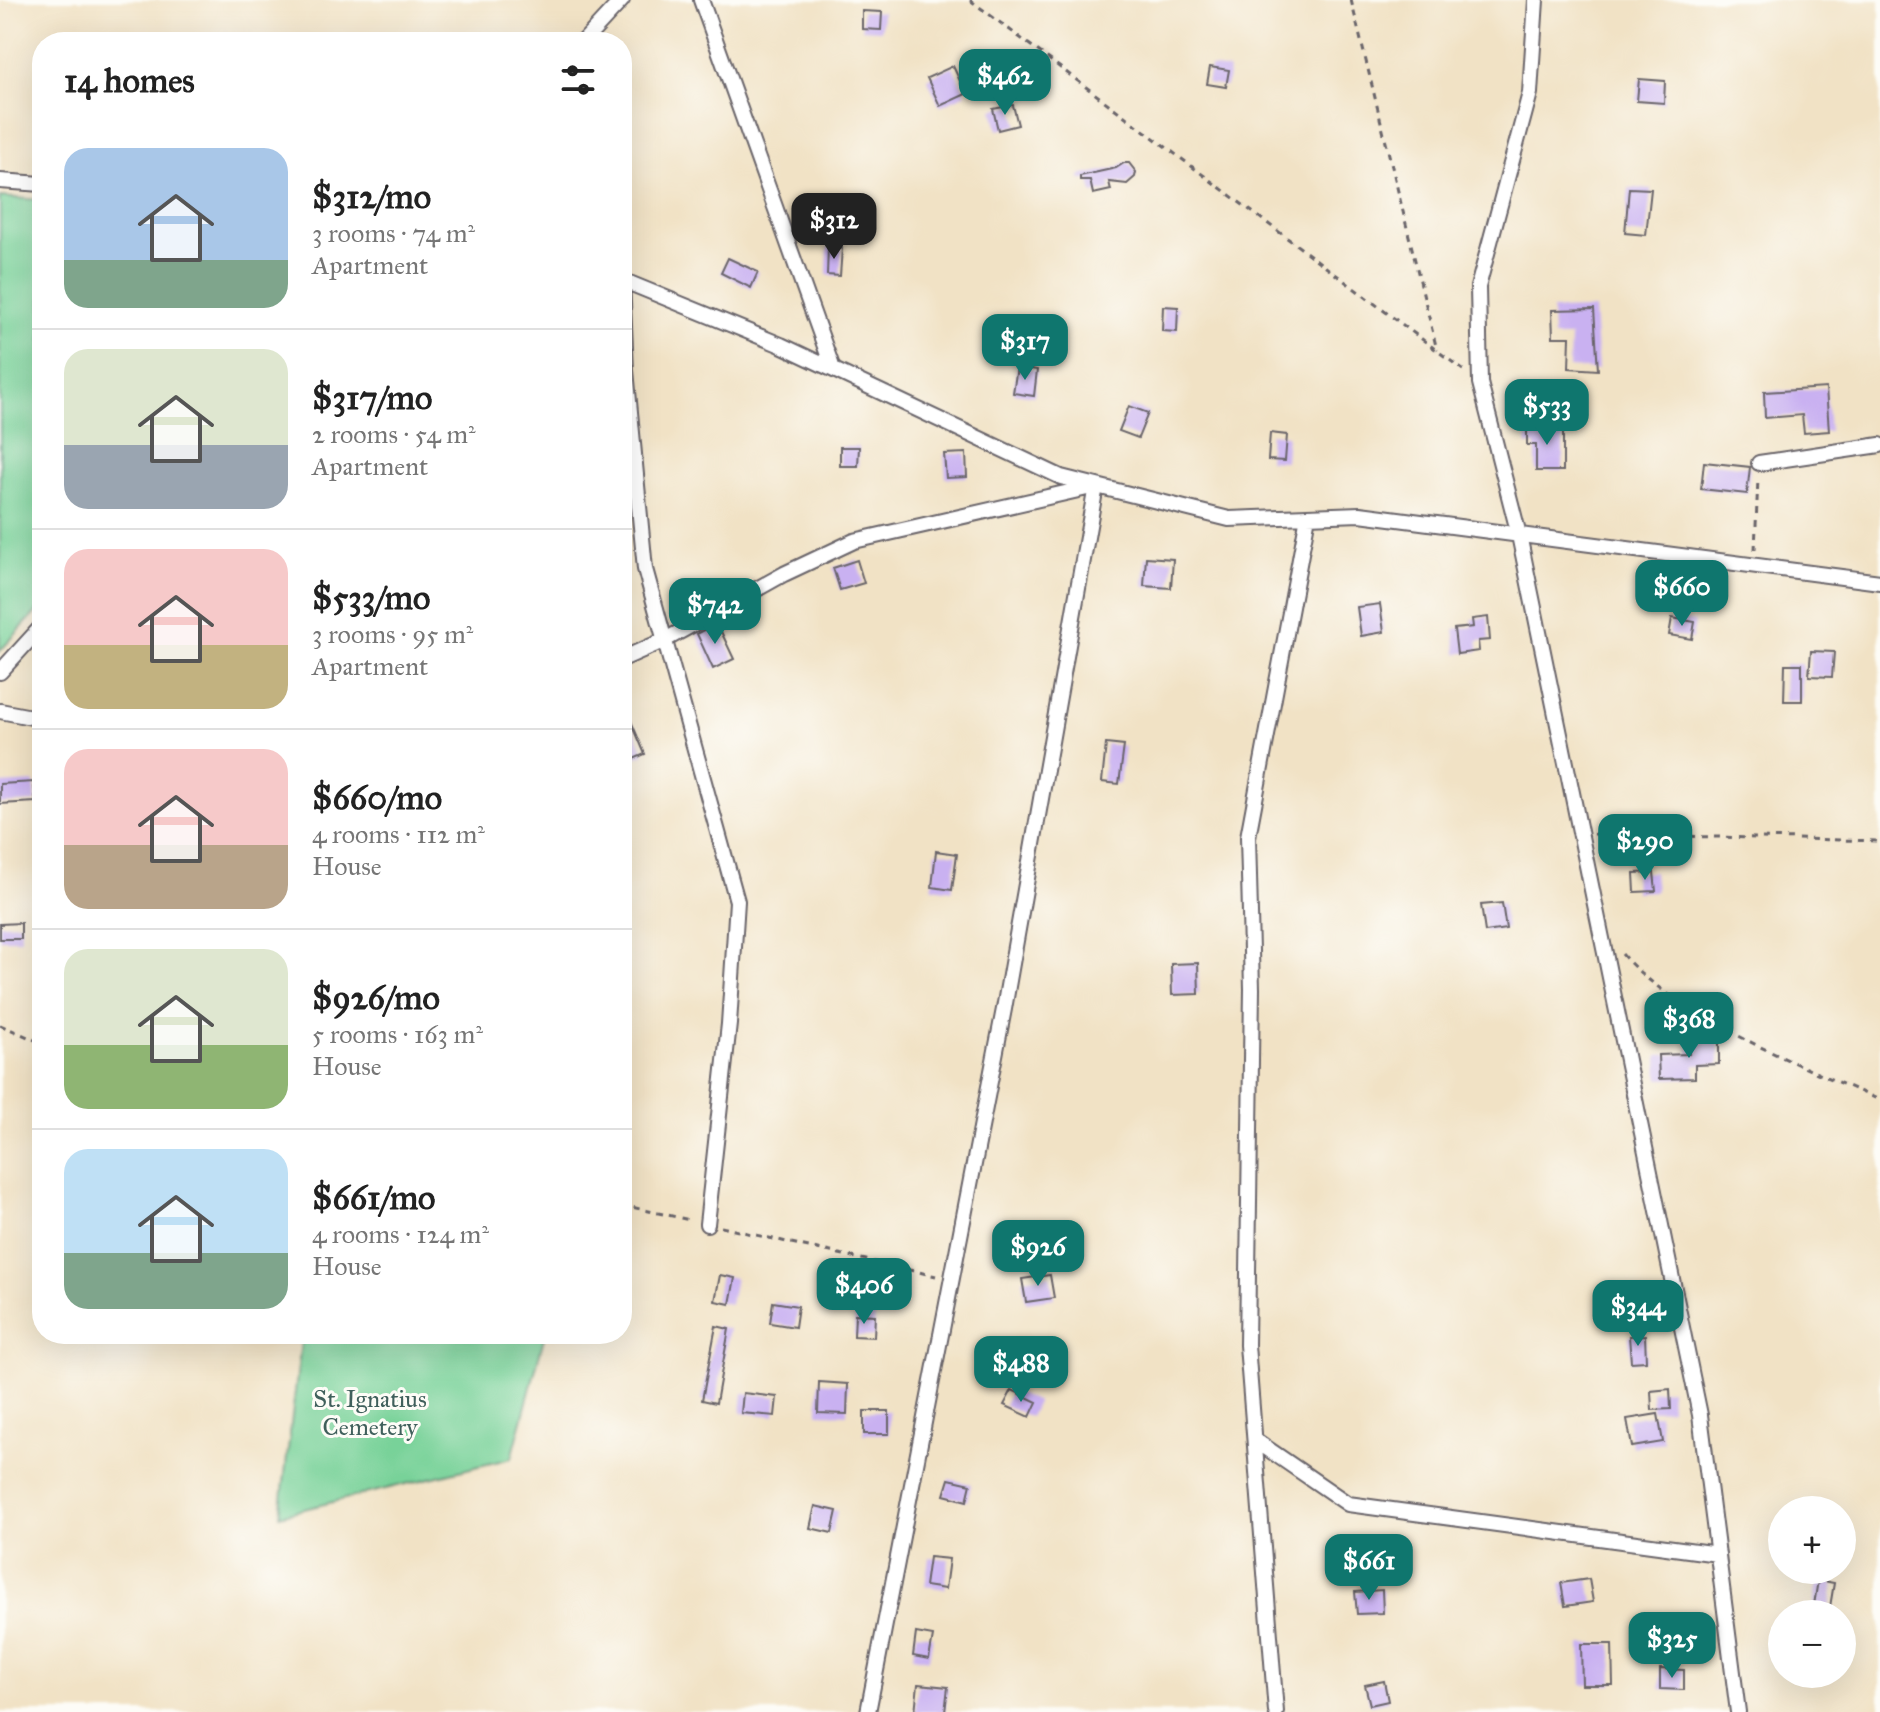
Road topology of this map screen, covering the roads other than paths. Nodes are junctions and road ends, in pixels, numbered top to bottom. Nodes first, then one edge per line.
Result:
1 (622, 0) edge
2 (701, 0) edge
3 (1536, 0) edge
4 (592, 32) edge
5 (0, 181) edge
6 (32, 183) edge
7 (632, 284) edge
8 (833, 369) junction
9 (632, 433) edge
10 (1880, 445) edge
11 (1759, 463) road end
12 (1096, 486) junction
13 (1308, 516) junction
14 (1519, 535) junction
15 (1880, 582) edge
16 (32, 637) edge
17 (665, 640) junction
18 (632, 655) edge
19 (0, 672) edge
20 (0, 711) edge
21 (32, 717) edge
22 (707, 1224) road end
23 (1255, 1440) junction
24 (1718, 1554) junction
25 (868, 1712) edge
26 (1276, 1712) edge
27 (1738, 1712) edge

1 - 4 street
2 - 8 street
3 - 14 street
5 - 6 street
7 - 8 street
8 - 12 street
9 - 17 street
10 - 11 street
12 - 13 street
12 - 17 street
12 - 25 street
13 - 14 street
13 - 23 street
14 - 15 street
14 - 24 street
16 - 19 street
17 - 18 street
17 - 22 street
20 - 21 street
23 - 24 street
23 - 26 street
24 - 27 street

